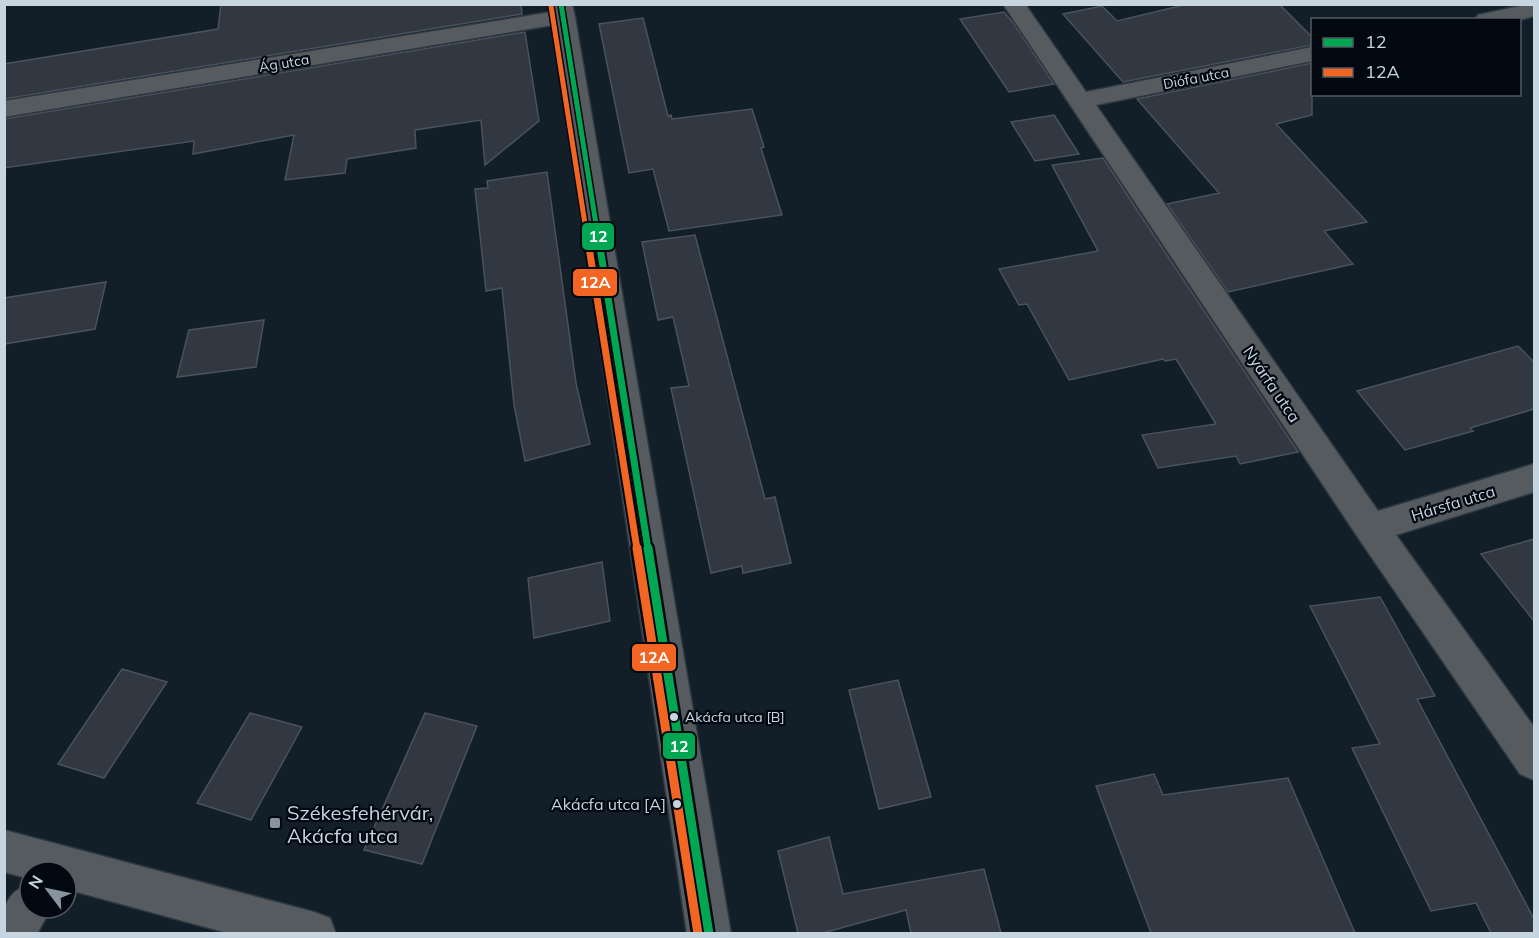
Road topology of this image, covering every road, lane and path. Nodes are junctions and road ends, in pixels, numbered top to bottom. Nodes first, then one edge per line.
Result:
1 (1014, 4) edge
2 (1534, 10) edge
3 (562, 11) edge
4 (1496, 18) edge
5 (1311, 54) edge
6 (1079, 101) junction
7 (4, 109) edge
8 (1534, 478) edge
9 (1371, 528) junction
10 (1534, 760) edge
11 (6, 854) edge
12 (25, 860) edge
13 (78, 875) edge
14 (20, 920) edge
15 (12, 933) edge
16 (314, 933) edge
17 (709, 933) edge

1 - 6 street, Nyárfa utca
2 - 4 street
3 - 7 street, Ág utca
3 - 17 street
5 - 6 street, Diófa utca
6 - 9 street, Nyárfa utca
8 - 9 street, Hársfa utca
9 - 10 street, Nyárfa utca
11 - 12 street
13 - 16 street
14 - 15 street

